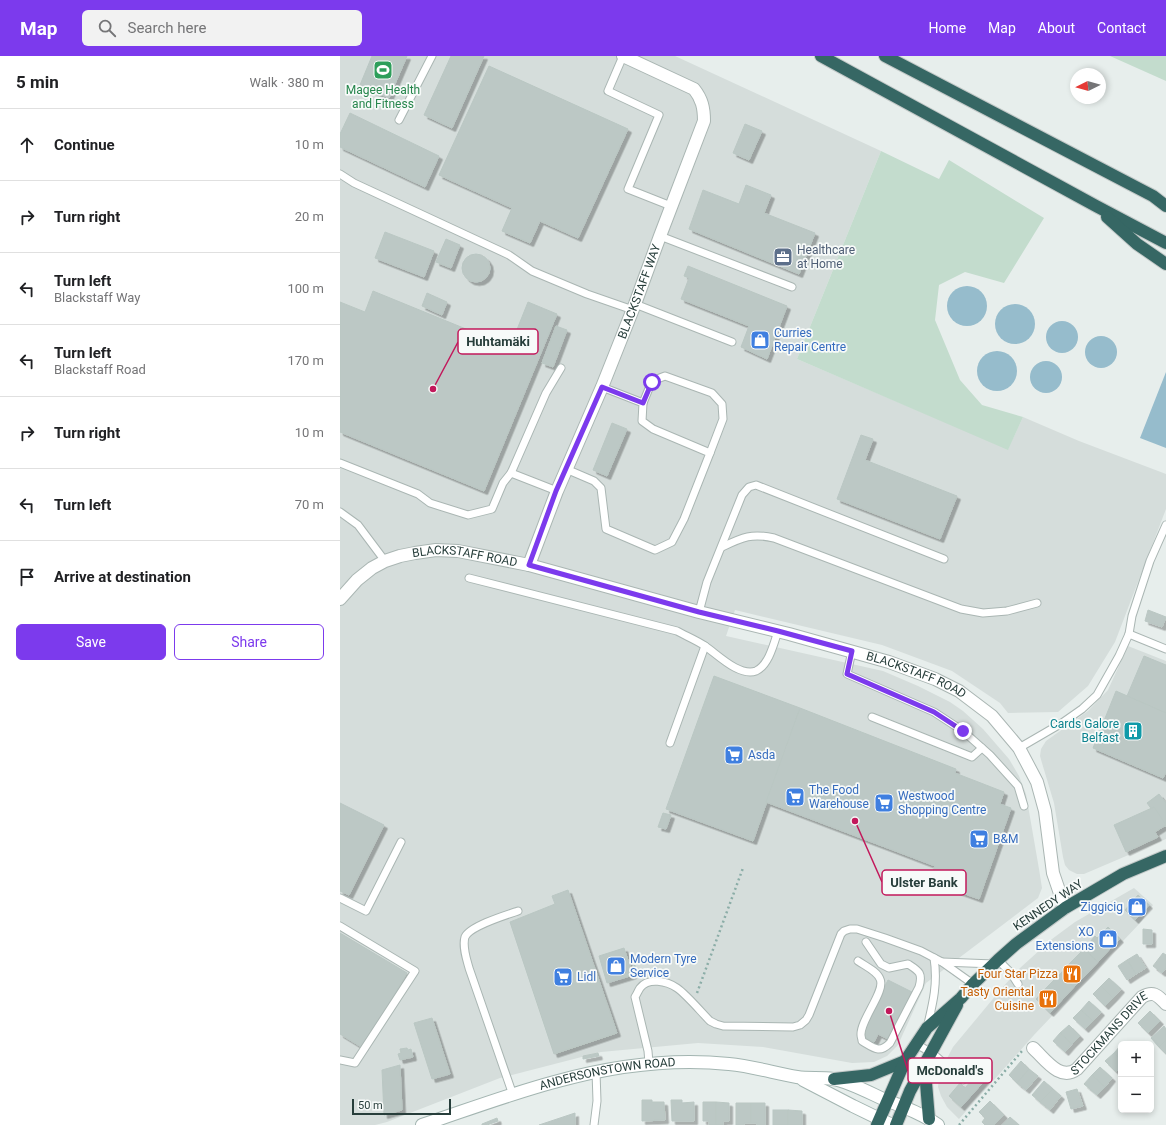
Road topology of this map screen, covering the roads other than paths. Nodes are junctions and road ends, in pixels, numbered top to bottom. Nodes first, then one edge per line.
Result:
1 (432, 56) edge
2 (623, 56) edge
3 (821, 56) edge
4 (885, 56) edge
5 (399, 120) dead end
6 (340, 174) edge
7 (1153, 196) junction
8 (1166, 200) edge
9 (671, 206) junction
10 (1096, 206) junction
11 (1166, 206) edge
12 (660, 236) junction
13 (1166, 243) edge
14 (1166, 264) edge
15 (792, 286) dead end
16 (634, 307) junction
17 (732, 342) dead end
18 (561, 368) dead end
19 (602, 387) junction
20 (643, 403) junction
21 (710, 453) junction
22 (340, 463) edge
23 (566, 469) junction
24 (511, 473) junction
25 (556, 491) junction
26 (340, 512) edge
27 (1166, 525) edge
28 (722, 547) junction
29 (944, 559) dead end
30 (385, 561) junction
31 (529, 565) junction
32 (469, 578) dead end
33 (340, 599) edge
34 (1037, 603) dead end
35 (699, 612) junction
36 (778, 631) junction
37 (1129, 634) junction
38 (705, 646) junction
39 (1166, 649) edge
40 (852, 651) junction
41 (872, 717) dead end
42 (670, 743) dead end
43 (982, 748) junction
44 (1019, 748) junction
45 (1024, 806) dead end
46 (401, 842) dead end
47 (1166, 856) edge
48 (340, 898) edge
49 (1065, 908) junction
50 (518, 911) dead end
51 (340, 926) edge
52 (866, 942) dead end
53 (934, 958) junction
54 (858, 961) dead end
55 (942, 962) junction
56 (996, 962) junction
57 (973, 984) junction
58 (1018, 984) dead end
59 (960, 998) junction
60 (1166, 1004) edge
61 (927, 1028) junction
62 (916, 1044) junction
63 (1033, 1048) road end
64 (932, 1053) junction
65 (340, 1060) edge
66 (905, 1061) junction
67 (649, 1063) junction
68 (596, 1072) junction
69 (798, 1078) junction
70 (834, 1079) junction
71 (962, 1080) dead end
72 (513, 1095) junction
73 (888, 1101) junction
74 (903, 1107) junction
75 (878, 1122) edge
76 (934, 1122) edge
77 (436, 1123) edge
78 (422, 1125) edge
79 (594, 1125) edge
80 (892, 1125) edge
81 (896, 1125) edge

1 - 5 lane
2 - 9 street, BLACKSTAFF WAY
2 - 9 lane
3 - 10 highway
4 - 7 highway
6 - 16 lane
7 - 8 highway
7 - 11 highway
9 - 12 street, BLACKSTAFF WAY
10 - 13 highway
10 - 14 highway
12 - 15 lane
12 - 16 street, BLACKSTAFF WAY
16 - 17 lane
16 - 19 street, BLACKSTAFF WAY
18 - 24 lane
19 - 20 lane
19 - 23 street, BLACKSTAFF WAY
20 - 21 lane
20 - 21 lane
21 - 23 lane
22 - 24 lane
23 - 25 street, BLACKSTAFF WAY
24 - 25 lane
25 - 31 street, BLACKSTAFF WAY
26 - 30 lane
27 - 37 lane
28 - 29 lane
28 - 34 lane
28 - 35 lane
30 - 31 street, BLACKSTAFF ROAD
30 - 33 street, BLACKSTAFF ROAD
31 - 35 street, BLACKSTAFF ROAD
32 - 38 lane
35 - 36 street, BLACKSTAFF ROAD
36 - 38 lane
36 - 40 street, BLACKSTAFF ROAD
37 - 39 lane
37 - 44 lane
38 - 42 lane
40 - 43 lane
40 - 44 street, BLACKSTAFF ROAD
41 - 43 lane
43 - 45 lane
44 - 49 street, BLACKSTAFF ROAD
46 - 48 lane
47 - 49 highway, KENNEDY WAY
49 - 56 highway, KENNEDY WAY
50 - 72 lane
51 - 65 lane
52 - 54 lane
53 - 55 lane
53 - 61 lane
53 - 67 lane
55 - 56 lane
55 - 57 lane
56 - 57 highway, KENNEDY WAY
56 - 58 lane
57 - 59 highway, KENNEDY WAY
59 - 61 highway, KENNEDY WAY
59 - 64 highway, KENNEDY WAY
60 - 63 street, STOCKMANS DRIVE
61 - 62 highway, KENNEDY WAY
62 - 64 lane
62 - 66 highway, KENNEDY WAY
64 - 71 lane
64 - 74 highway, KENNEDY WAY
64 - 76 highway
66 - 70 highway
66 - 73 highway, KENNEDY WAY
67 - 68 street, ANDERSONSTOWN ROAD
67 - 69 street, ANDERSONSTOWN ROAD
68 - 72 street, ANDERSONSTOWN ROAD
68 - 79 lane
69 - 70 street, ANDERSONSTOWN ROAD
69 - 75 street, ANDERSONSTOWN ROAD
70 - 73 street, ANDERSONSTOWN ROAD
72 - 77 street, ANDERSONSTOWN ROAD
73 - 74 street, ANDERSONSTOWN ROAD
73 - 75 highway, KENNEDY WAY
74 - 76 street, ANDERSONSTOWN ROAD
74 - 81 highway, KENNEDY WAY
75 - 80 street, ANDERSONSTOWN ROAD
77 - 78 street, ANDERSONSTOWN ROAD

